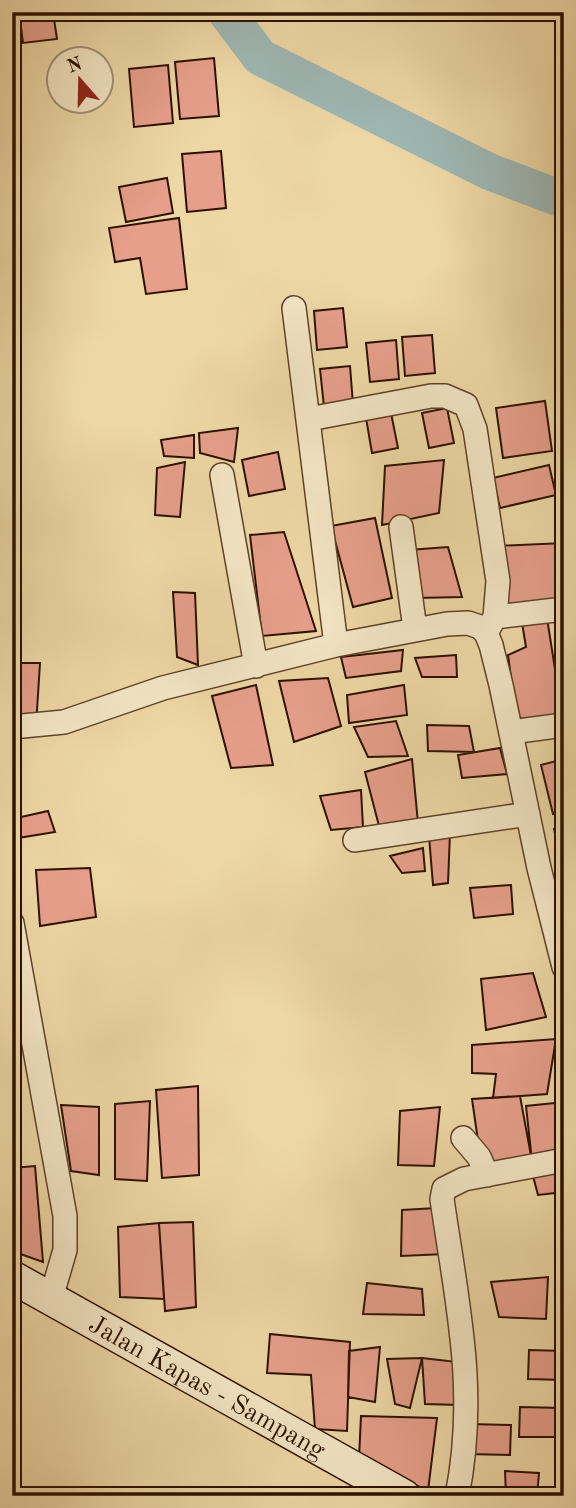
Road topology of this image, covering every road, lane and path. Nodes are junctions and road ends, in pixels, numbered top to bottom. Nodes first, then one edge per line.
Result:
1 (295, 308) dead end
2 (309, 419) junction
3 (222, 475) dead end
4 (401, 527) dead end
5 (564, 609) edge
6 (491, 625) junction
7 (415, 629) junction
8 (335, 645) junction
9 (256, 666) junction
10 (564, 725) edge
11 (12, 727) edge
12 (511, 732) junction
13 (528, 814) junction
14 (355, 840) dead end
15 (12, 923) edge
16 (564, 967) edge
17 (463, 1138) dead end
18 (564, 1160) edge
19 (487, 1175) junction
20 (12, 1277) edge
21 (51, 1298) junction
22 (404, 1496) edge
23 (457, 1496) edge

1 - 2 street
2 - 6 street
2 - 8 street
3 - 9 street
4 - 7 street
5 - 6 street
6 - 7 street
6 - 12 street
7 - 8 street
8 - 9 street
9 - 11 street
10 - 12 street
12 - 13 street
13 - 14 street
13 - 16 street
15 - 21 street
17 - 19 street
18 - 19 street
19 - 23 street
20 - 21 street, Jalan Kapas - Sampang
21 - 22 street, Jalan Kapas - Sampang

